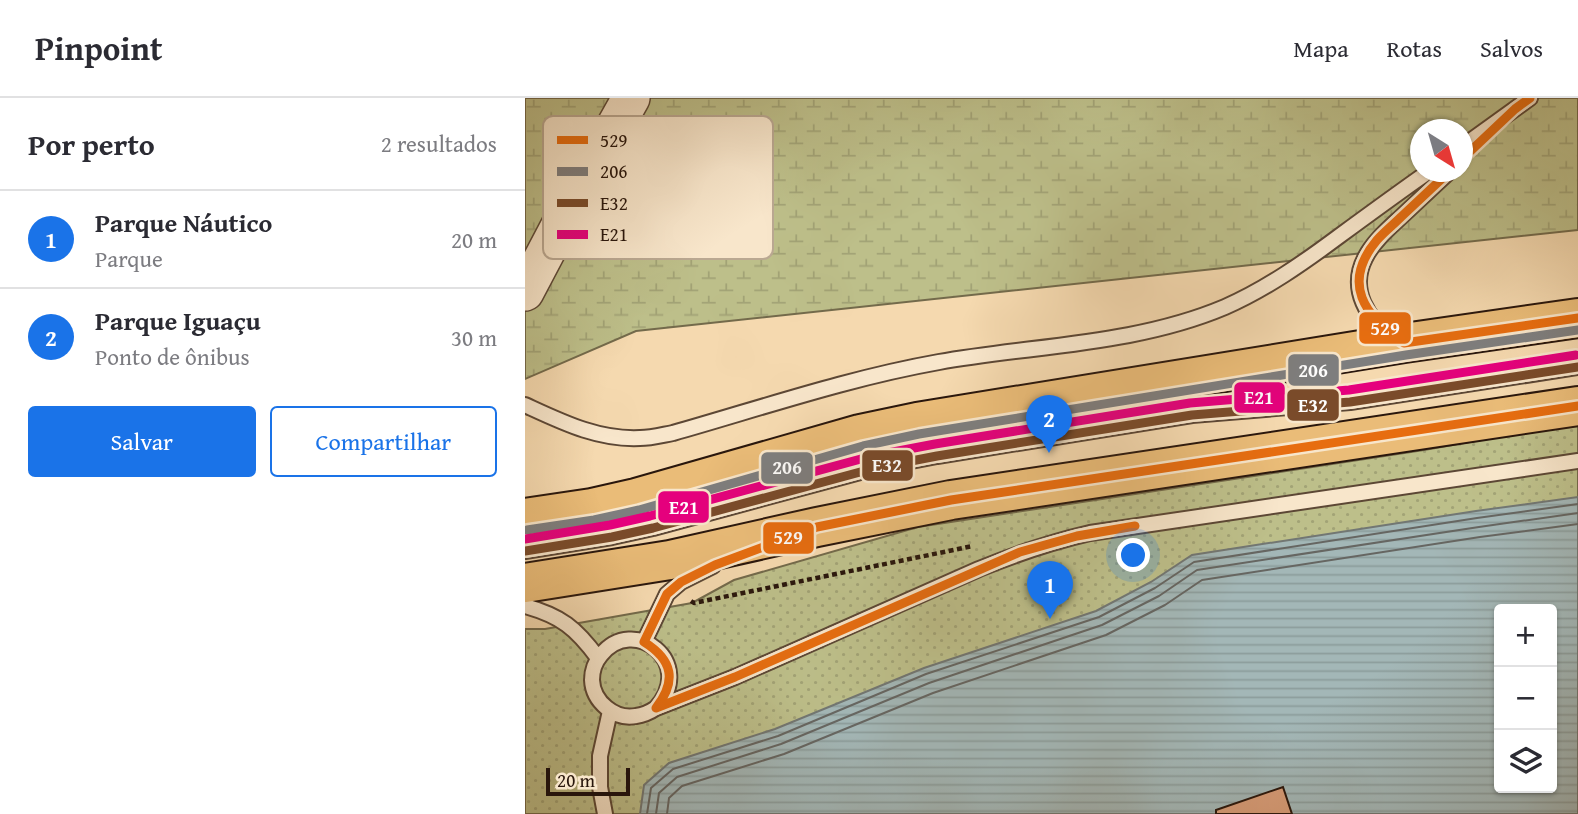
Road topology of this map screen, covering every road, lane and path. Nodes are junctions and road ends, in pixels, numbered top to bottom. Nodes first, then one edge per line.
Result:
1 (631, 98) edge
2 (1530, 98) edge
3 (1515, 109) junction
4 (621, 116) edge
5 (1473, 139) edge
6 (1473, 149) edge
7 (1414, 182) edge
8 (1439, 182) edge
9 (543, 258) edge
10 (525, 292) edge
11 (1578, 318) edge
12 (1404, 343) junction
13 (1578, 367) edge
14 (525, 405) edge
15 (1578, 406) edge
16 (1578, 461) edge
17 (525, 518) edge
18 (817, 527) junction
19 (525, 551) edge
20 (525, 583) edge
21 (525, 606) edge
22 (644, 642) junction
23 (598, 658) junction
24 (656, 708) junction
25 (610, 711) junction
26 (605, 814) edge

1 - 4 street
2 - 3 lane
3 - 5 lane
3 - 6 lane
7 - 14 lane
8 - 12 lane
9 - 10 street
11 - 12 main road
12 - 17 main road
13 - 19 lane
15 - 18 main road
16 - 24 lane
18 - 20 main road
18 - 22 lane
21 - 23 lane
22 - 23 lane
22 - 24 lane
23 - 25 lane
24 - 25 lane
25 - 26 lane

